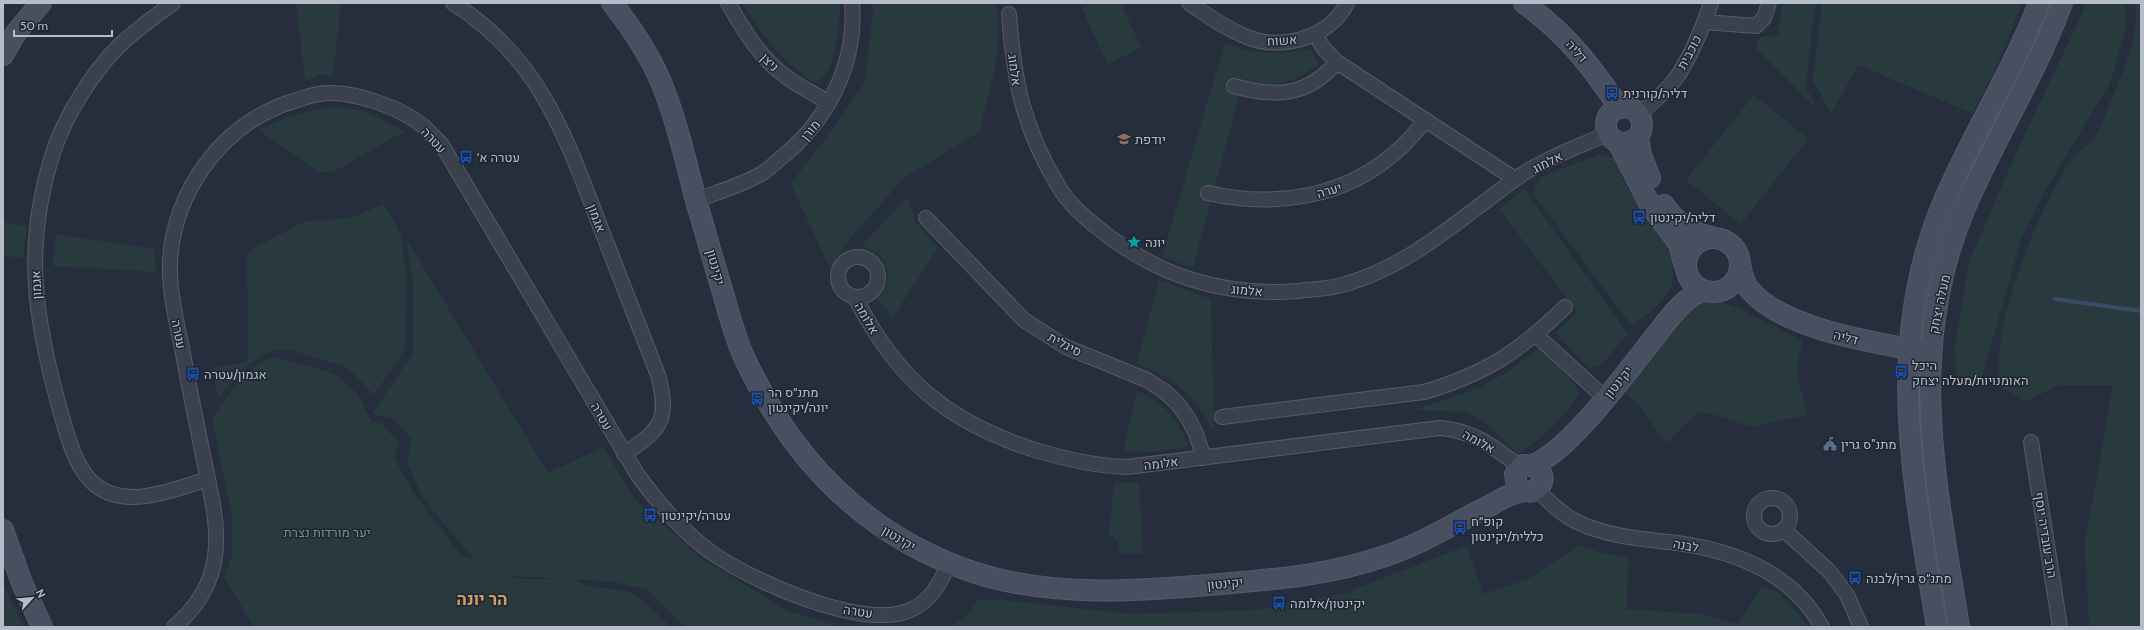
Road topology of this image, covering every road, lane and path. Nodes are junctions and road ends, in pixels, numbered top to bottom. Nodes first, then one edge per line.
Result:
1 (41, 3) edge
2 (172, 3) edge
3 (454, 3) edge
4 (612, 3) edge
5 (728, 3) edge
6 (852, 3) edge
7 (1188, 3) edge
8 (1347, 3) edge
9 (1524, 3) edge
10 (1711, 3) edge
11 (1769, 3) edge
12 (2039, 3) edge
13 (2062, 3) edge
14 (1009, 14) dead end
15 (1705, 22) junction
16 (1315, 34) junction
17 (3, 54) edge
18 (1337, 62) junction
19 (1234, 86) dead end
20 (829, 103) junction
21 (1629, 111) junction
22 (1426, 120) junction
23 (1638, 136) junction
24 (1613, 138) junction
25 (1516, 179) junction
26 (1208, 193) dead end
27 (696, 200) junction
28 (926, 218) dead end
29 (1712, 237) junction
30 (1740, 264) junction
31 (1686, 270) junction
32 (1717, 292) junction
33 (855, 297) dead end
34 (1768, 304) junction
35 (1565, 307) dead end
36 (1671, 317) junction
37 (1536, 335) junction
38 (1908, 349) junction
39 (1930, 353) junction
40 (1606, 398) junction
41 (1222, 417) dead end
42 (2031, 442) dead end
43 (624, 454) junction
44 (1204, 458) junction
45 (1528, 478) junction
46 (208, 479) junction
47 (3, 530) edge
48 (1784, 530) dead end
49 (950, 562) junction
50 (42, 627) edge
51 (174, 627) edge
52 (1822, 627) edge
53 (1861, 627) edge
54 (1937, 627) edge
55 (1960, 627) edge
56 (2060, 627) edge

1 - 17 street
2 - 46 street, אגמון
3 - 43 street, אגמון
4 - 27 street, יקינטון
5 - 20 street, ניצן
6 - 20 street, מורן
7 - 16 street, אשוח
8 - 16 street, אשוח
9 - 21 street, דליה
10 - 15 street, כוכבית
11 - 15 street, כוכבית
12 - 38 street, מעלה יצחק
13 - 39 street, מעלה יצחק
14 - 25 street, אלמוג
15 - 21 street, כוכבית
16 - 18 street
18 - 19 street
18 - 22 street
20 - 27 street, מורן
21 - 23 street
21 - 24 street
22 - 25 street
22 - 26 street, יערה
23 - 24 street
23 - 29 street
24 - 25 street, אלמוג
24 - 31 street
27 - 49 street, יקינטון
28 - 44 street, סיגלית
29 - 30 street
29 - 31 street
30 - 32 street
30 - 34 street, דליה
31 - 32 street
31 - 36 street, יקינטון
32 - 34 street, דליה
32 - 36 street, יקינטון
33 - 44 street, אלומה
34 - 38 street, דליה
35 - 37 street
36 - 40 street, יקינטון
37 - 40 street
37 - 41 street
38 - 39 street, דליה
38 - 54 street, מעלה יצחק
39 - 55 street, מעלה יצחק
40 - 45 street, יקינטון
42 - 56 street, הרב עובדיה יוסף
43 - 46 street, עטרה
43 - 49 street, עטרה
44 - 45 street, אלומה
45 - 49 street, יקינטון
45 - 52 street, לבנה
46 - 51 street, עטרה
47 - 50 street
48 - 53 street

